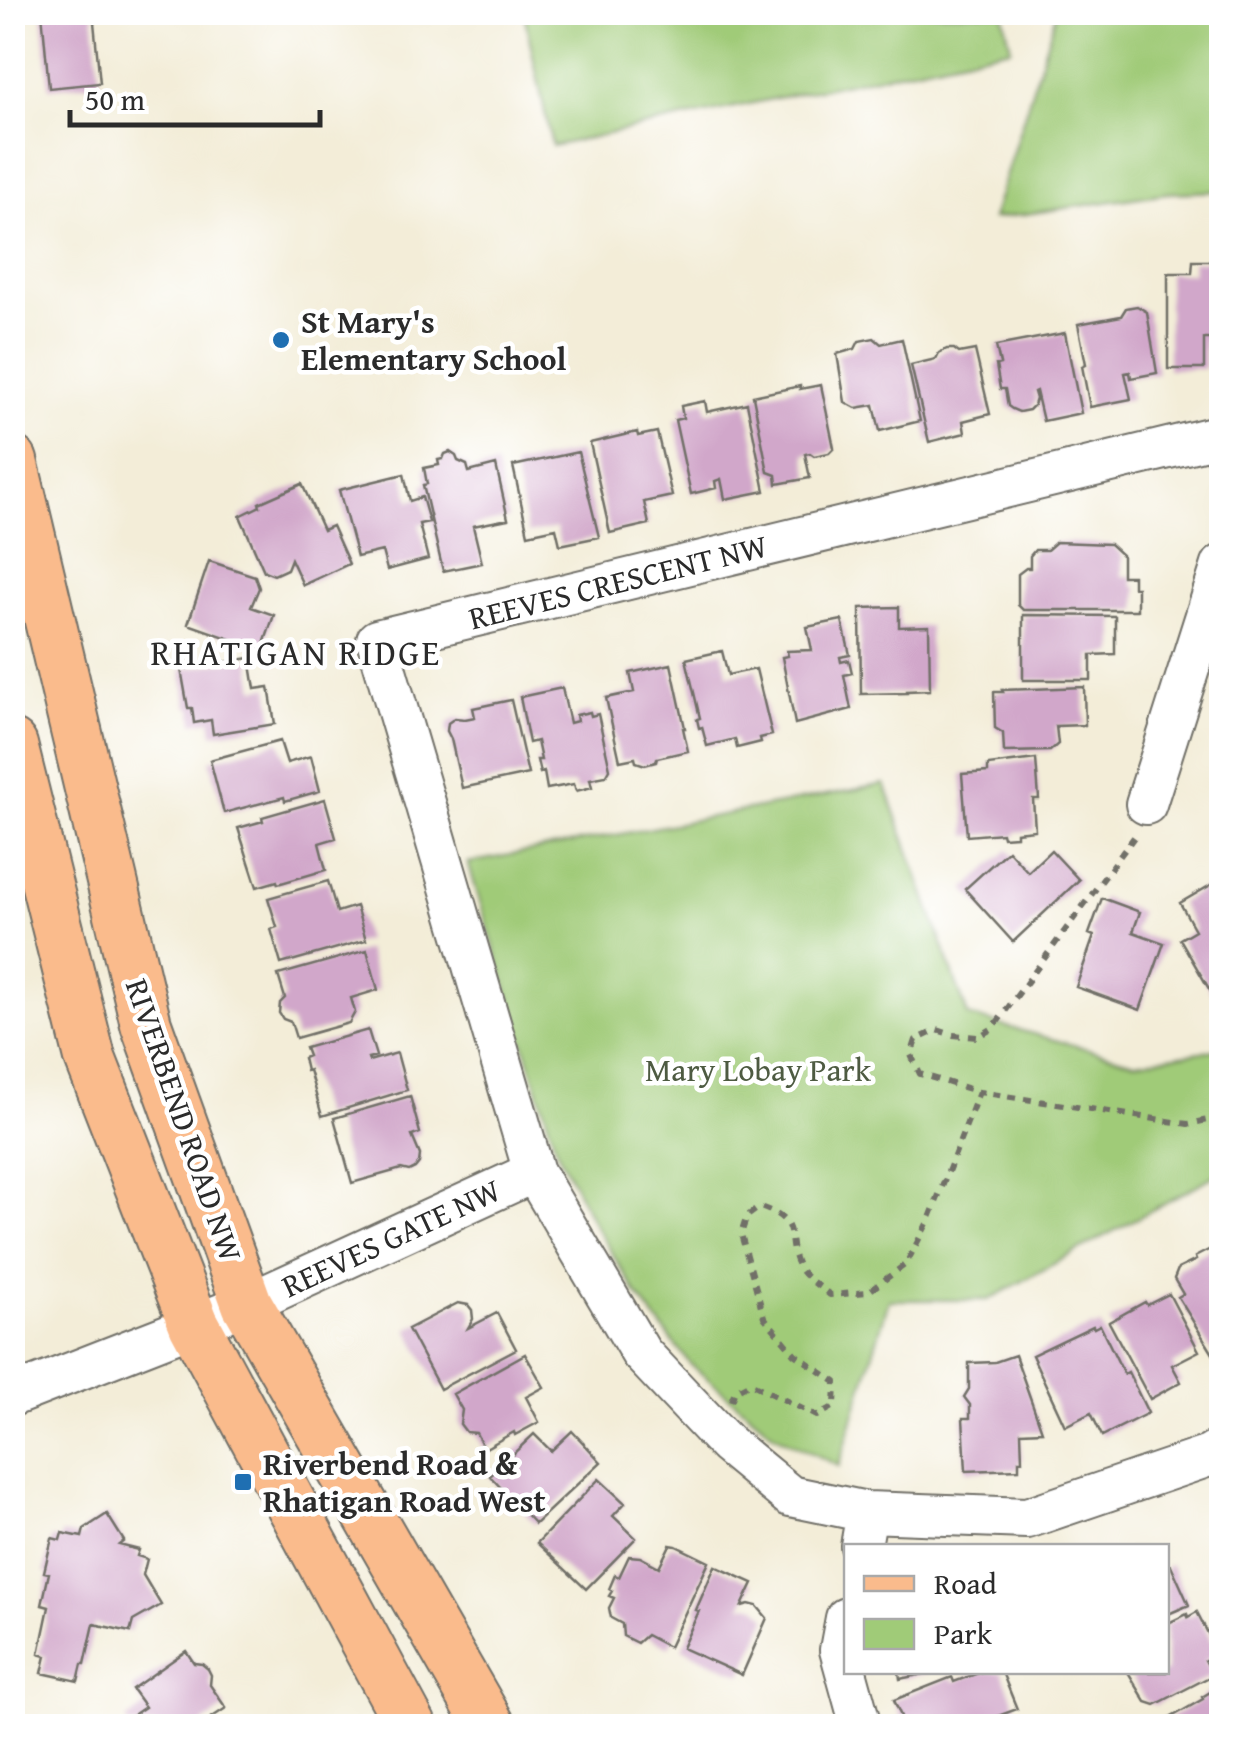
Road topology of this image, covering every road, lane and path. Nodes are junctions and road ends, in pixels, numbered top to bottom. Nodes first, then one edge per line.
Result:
1 (1222, 435) edge
2 (12, 461) edge
3 (1222, 565) edge
4 (12, 746) edge
5 (1146, 804) joint
6 (979, 1092) junction
7 (1222, 1116) edge
8 (534, 1172) junction
9 (248, 1304) junction
10 (194, 1324) junction
11 (12, 1396) edge
12 (736, 1414) dead end
13 (1217, 1460) edge
14 (864, 1529) edge
15 (844, 1629) edge
16 (844, 1664) edge
17 (847, 1674) edge
18 (412, 1726) edge
19 (490, 1726) edge
20 (861, 1726) edge

1 - 8 street, REEVES CRESCENT NW
2 - 9 main road, RIVERBEND ROAD NW
3 - 5 street
4 - 10 main road, RIVERBEND ROAD NW
5 - 6 path
6 - 7 path
6 - 12 path
8 - 9 street, REEVES GATE NW
8 - 14 street
9 - 10 street, REEVES GATE NW
9 - 19 main road, RIVERBEND ROAD NW
10 - 11 street, REEVES GATE NW
10 - 18 main road, RIVERBEND ROAD NW
13 - 14 street
15 - 16 street
17 - 20 street

